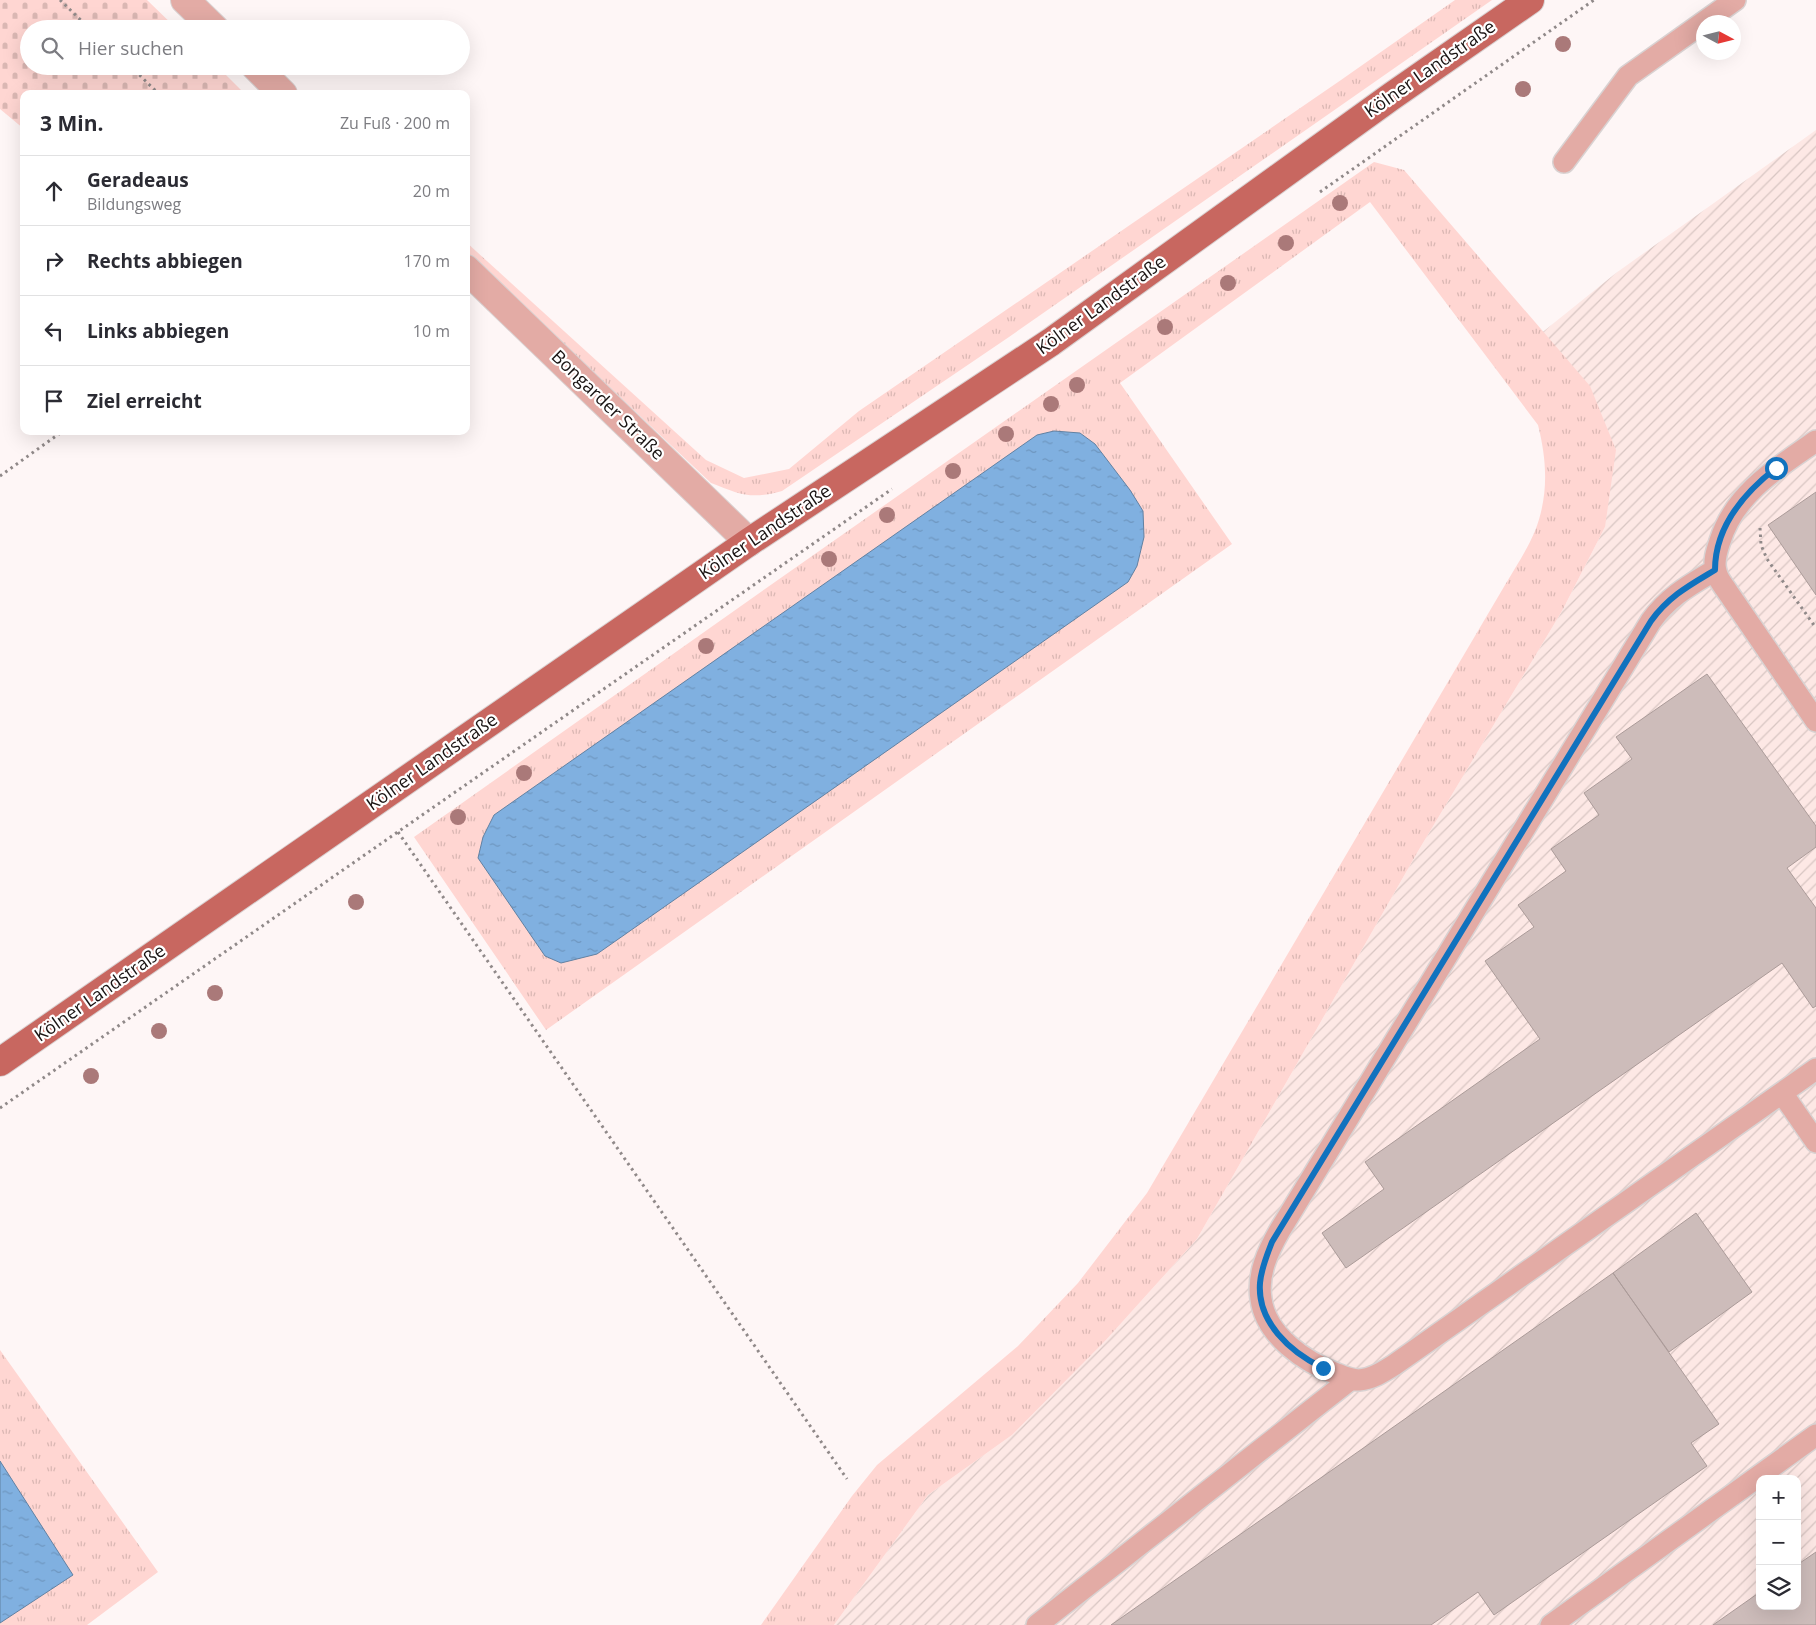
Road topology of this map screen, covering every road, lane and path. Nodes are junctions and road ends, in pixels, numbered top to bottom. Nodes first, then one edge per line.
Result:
1 (60, 0) edge
2 (185, 0) edge
3 (1530, 0) edge
4 (1594, 0) edge
5 (1735, 0) edge
6 (81, 20) edge
7 (206, 20) edge
8 (139, 75) edge
9 (264, 75) edge
10 (155, 90) edge
11 (279, 90) edge
12 (1564, 162) dead end
13 (1316, 194) dead end
14 (470, 273) edge
15 (57, 435) edge
16 (1816, 441) edge
17 (0, 476) edge
18 (899, 485) dead end
19 (1761, 525) dead end
20 (749, 542) junction
21 (1715, 570) junction
22 (1816, 628) edge
23 (1816, 721) edge
24 (376, 801) junction
25 (398, 832) junction
26 (0, 1062) edge
27 (1816, 1069) edge
28 (1782, 1093) junction
29 (0, 1108) edge
30 (1816, 1142) edge
31 (1352, 1379) junction
32 (1816, 1435) edge
33 (847, 1479) dead end
34 (1037, 1625) edge
35 (1551, 1625) edge

1 - 6 path
2 - 7 street
3 - 20 main road, Kölner Landstraße
4 - 13 path
5 - 12 lane
8 - 10 path
9 - 11 street
14 - 20 street, Bongarder Straße
15 - 17 path
16 - 21 lane
18 - 25 path
19 - 22 path
20 - 24 main road, Kölner Landstraße
21 - 23 lane
21 - 31 lane
24 - 25 path
24 - 26 main road, Kölner Landstraße
25 - 29 path
25 - 33 path
27 - 28 lane
28 - 30 lane
28 - 31 lane
31 - 34 lane
32 - 35 lane

